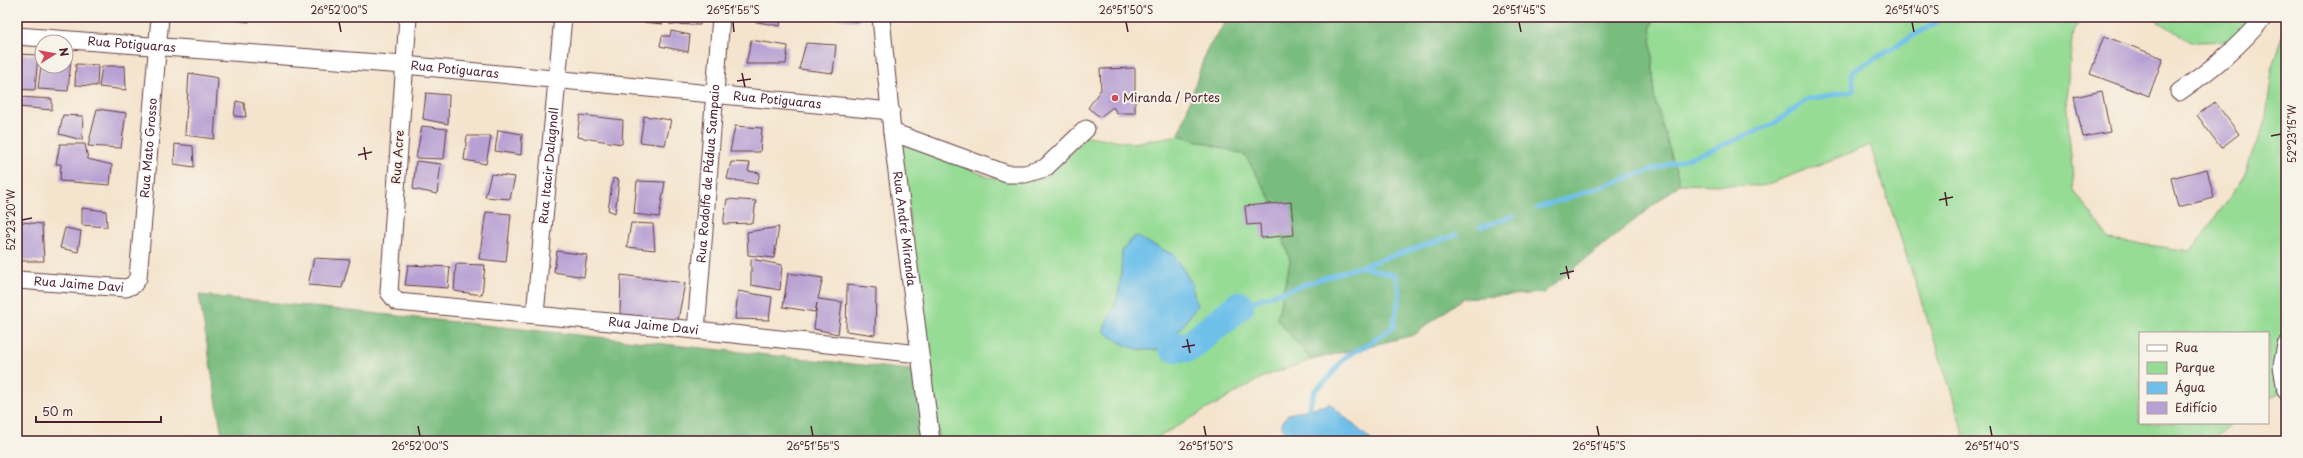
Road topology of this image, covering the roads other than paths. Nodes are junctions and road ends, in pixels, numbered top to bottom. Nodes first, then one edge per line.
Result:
1 (160, 17) edge
2 (408, 17) edge
3 (563, 17) edge
4 (721, 17) edge
5 (881, 17) edge
6 (2264, 17) edge
7 (17, 36) edge
8 (157, 48) junction
9 (404, 65) junction
10 (557, 79) junction
11 (2179, 92) dead end
12 (714, 95) junction
13 (892, 111) junction
14 (1086, 129) dead end
15 (892, 132) junction
16 (138, 278) joint
17 (17, 280) edge
18 (391, 296) joint
19 (535, 314) junction
20 (696, 330) junction
21 (2286, 345) edge
22 (919, 354) junction
23 (2286, 391) edge
24 (931, 441) edge

1 - 8 street, Rua Mato Grosso
2 - 9 street, Rua Acre
3 - 10 street, Rua Itacir Dalagnoll
4 - 12 street, Rua Rodolfo de Pádua Sampaio
5 - 13 street, Rua André Miranda
6 - 11 street
7 - 8 street, Rua Potiguaras
8 - 9 street, Rua Potiguaras
8 - 16 street, Rua Mato Grosso
9 - 10 street, Rua Potiguaras
9 - 18 street, Rua Acre
10 - 12 street, Rua Potiguaras
10 - 19 street, Rua Itacir Dalagnoll
12 - 13 street, Rua Potiguaras
12 - 20 street, Rua Rodolfo de Pádua Sampaio
13 - 15 street, Rua André Miranda
14 - 15 street
15 - 22 street, Rua André Miranda
16 - 17 street, Rua Jaime Davi
18 - 19 street, Rua Jaime Davi
19 - 20 street, Rua Jaime Davi
20 - 22 street, Rua Jaime Davi
21 - 23 street
22 - 24 street, Rua André Miranda

